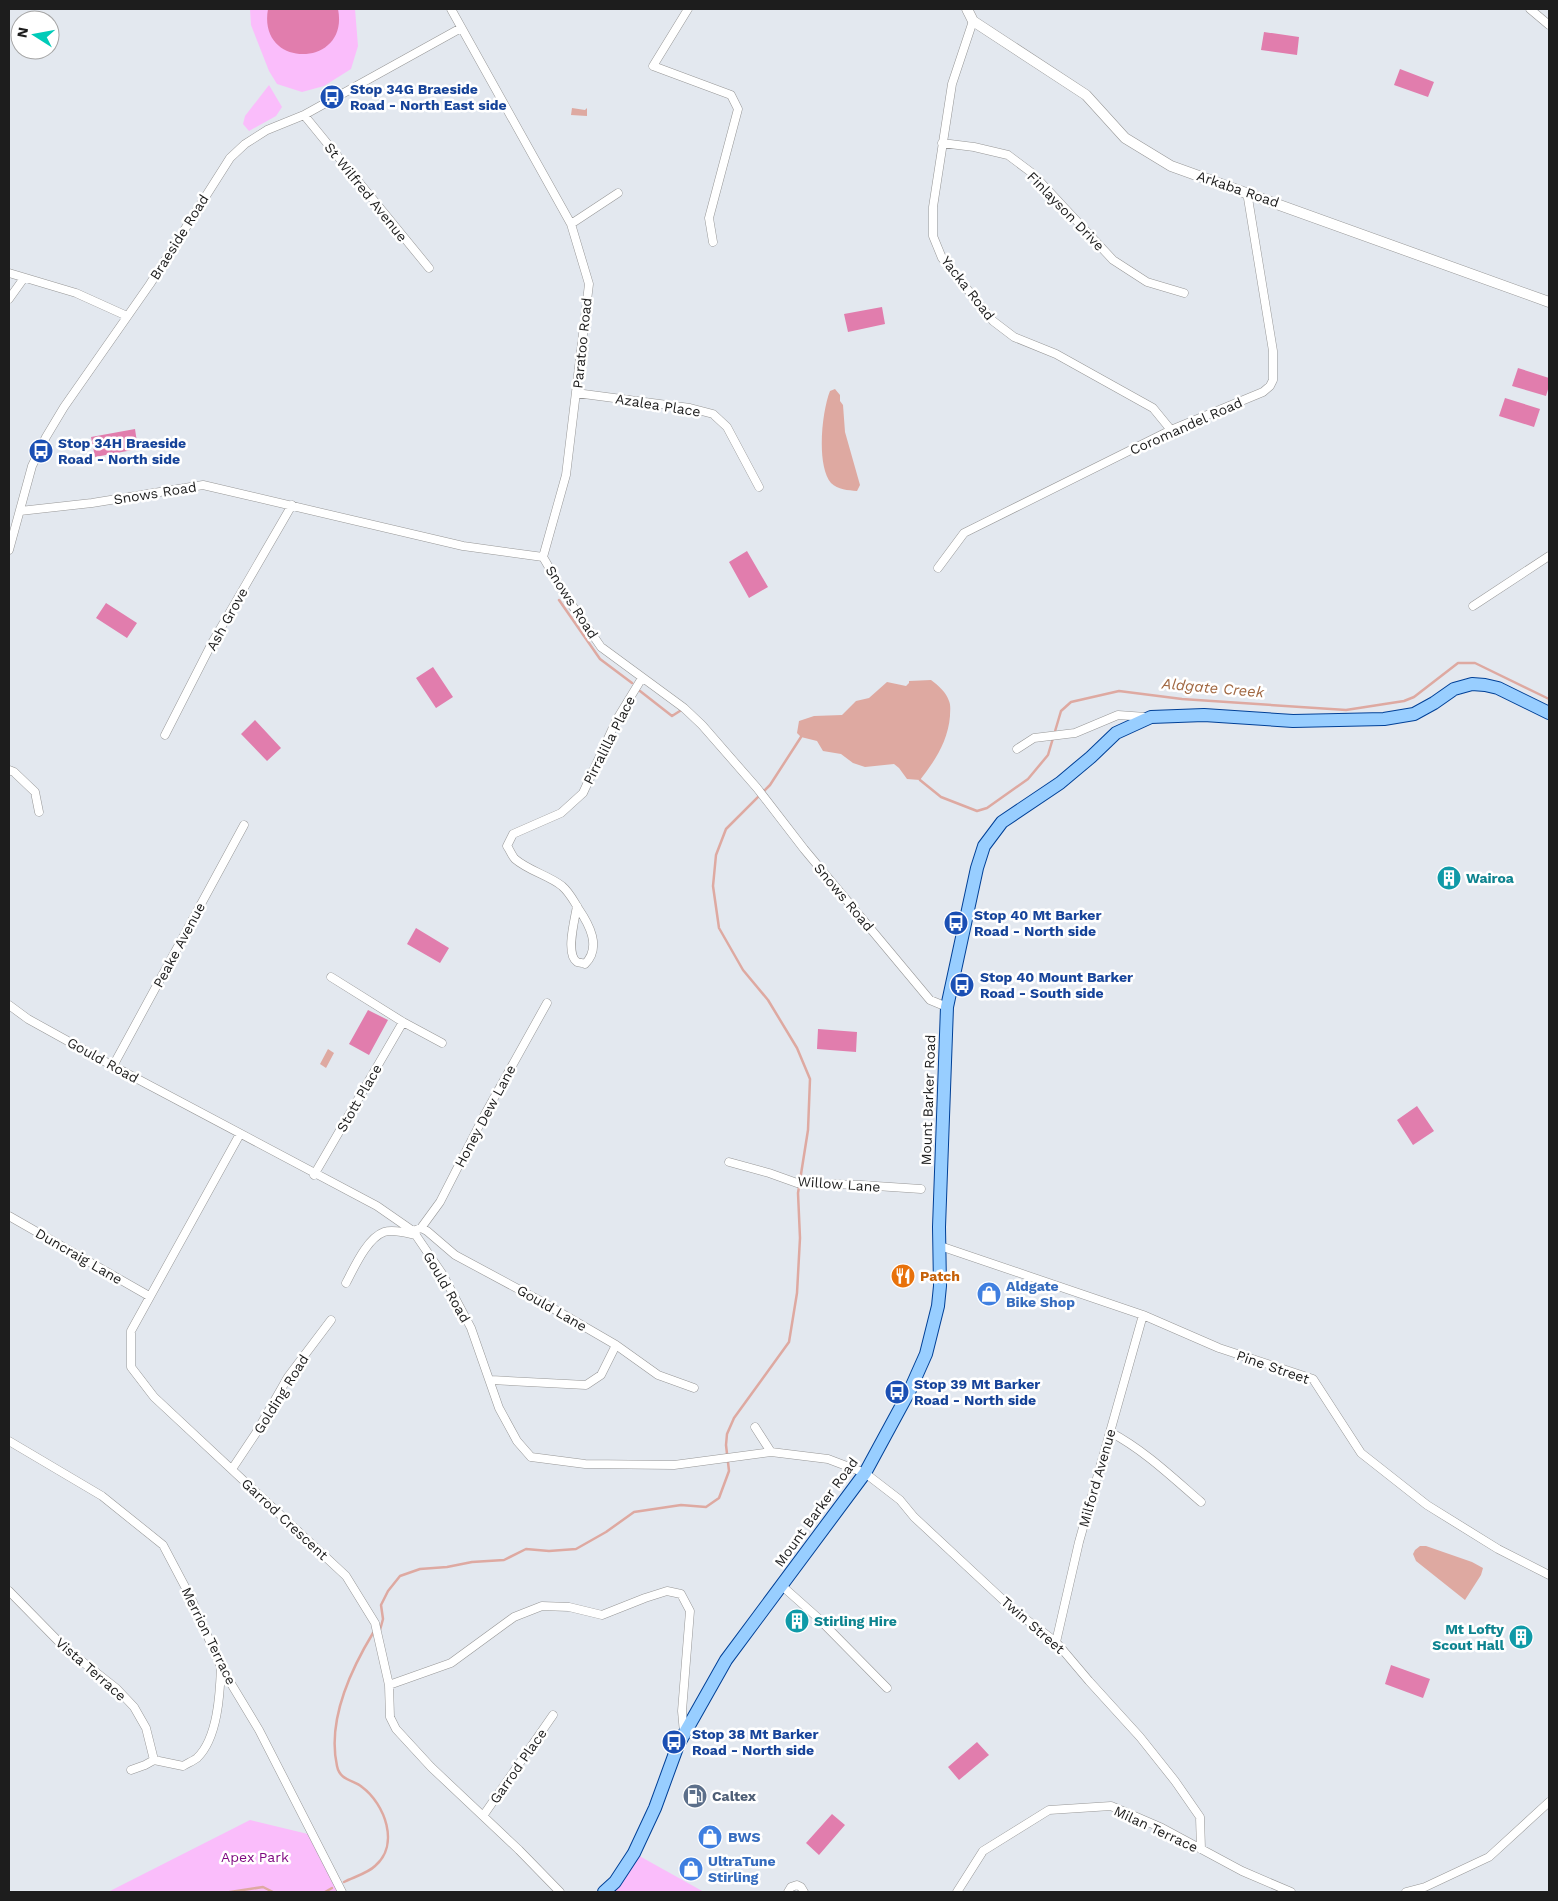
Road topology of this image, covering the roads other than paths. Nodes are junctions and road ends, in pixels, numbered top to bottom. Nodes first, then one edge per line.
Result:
1 (451, 9) edge
2 (688, 9) edge
3 (967, 9) edge
4 (1530, 9) edge
5 (973, 21) junction
6 (1549, 25) edge
7 (461, 28) junction
8 (304, 116) junction
9 (942, 143) junction
10 (1247, 192) junction
11 (618, 193) dead end
12 (571, 224) junction
13 (713, 242) dead end
14 (429, 268) dead end
15 (9, 273) edge
16 (24, 278) junction
17 (1184, 293) dead end
18 (9, 299) edge
19 (1549, 302) edge
20 (127, 316) junction
21 (576, 393) junction
22 (1171, 430) junction
23 (759, 487) dead end
24 (292, 504) junction
25 (20, 511) junction
26 (9, 550) edge
27 (1549, 556) edge
28 (543, 557) junction
29 (938, 568) dead end
30 (1473, 606) dead end
31 (642, 678) junction
32 (1549, 713) edge
33 (1150, 717) junction
34 (165, 735) dead end
35 (1017, 750) dead end
36 (9, 770) edge
37 (39, 812) dead end
38 (244, 825) dead end
39 (577, 906) junction
40 (331, 978) dead end
41 (547, 1003) dead end
42 (9, 1005) edge
43 (947, 1007) junction
44 (403, 1022) junction
45 (442, 1043) dead end
46 (113, 1066) junction
47 (240, 1134) junction
48 (729, 1162) dead end
49 (314, 1174) junction
50 (921, 1189) dead end
51 (9, 1216) edge
52 (416, 1231) junction
53 (940, 1246) junction
54 (346, 1283) dead end
55 (150, 1296) junction
56 (1143, 1315) junction
57 (331, 1320) dead end
58 (616, 1345) junction
59 (490, 1380) junction
60 (694, 1388) dead end
61 (755, 1427) dead end
62 (1110, 1432) junction
63 (9, 1440) edge
64 (771, 1452) junction
65 (232, 1469) junction
66 (865, 1473) junction
67 (1201, 1502) dead end
68 (1549, 1575) edge
69 (781, 1585) junction
70 (9, 1591) edge
71 (1056, 1642) junction
72 (221, 1667) junction
73 (389, 1685) junction
74 (887, 1688) dead end
75 (553, 1715) dead end
76 (684, 1734) junction
77 (154, 1760) junction
78 (131, 1770) dead end
79 (1549, 1802) edge
80 (482, 1816) junction
81 (1201, 1849) junction
82 (342, 1892) edge
83 (560, 1892) edge
84 (604, 1892) edge
85 (788, 1892) edge
86 (804, 1892) edge
87 (957, 1892) edge
88 (1291, 1892) edge
89 (1406, 1892) edge

1 - 7 street, Paratoo Road
2 - 13 street
3 - 5 street
4 - 6 street
5 - 9 street, Yacka Road
5 - 10 street, Arkaba Road
7 - 8 street, Braeside Road
7 - 12 street, Paratoo Road
8 - 14 street, St Wilfred Avenue
8 - 20 street, Braeside Road
9 - 17 street, Finlayson Drive
9 - 22 street, Yacka Road
10 - 19 street, Arkaba Road
10 - 22 street, Coromandel Road
11 - 12 street
12 - 21 street, Paratoo Road
15 - 16 street
16 - 18 street
16 - 20 street
20 - 25 street, Braeside Road
21 - 23 street, Azalea Place
21 - 28 street, Paratoo Road
22 - 29 street, Coromandel Road
24 - 25 street, Snows Road
24 - 28 street, Snows Road
24 - 34 street, Ash Grove
25 - 26 street, Braeside Road
27 - 30 street
28 - 31 street, Snows Road
31 - 39 street, Pirralilla Place
31 - 43 street, Snows Road
32 - 33 main road, Mount Barker Road
33 - 35 street
33 - 43 main road, Mount Barker Road
36 - 37 street
38 - 46 street, Peake Avenue
39 - 39 street, Pirralilla Place
40 - 44 street
41 - 52 street, Honey Dew Lane
42 - 46 street, Gould Road
43 - 53 main road, Mount Barker Road
44 - 45 street
44 - 49 street, Stott Place
46 - 47 street, Gould Road
47 - 49 street, Gould Road
47 - 55 street, Garrod Crescent
48 - 50 street, Willow Lane
49 - 52 street, Gould Road
51 - 55 street, Duncraig Lane
52 - 54 street
52 - 58 street, Gould Lane
52 - 59 street, Gould Road
53 - 56 street, Pine Street
53 - 66 main road, Mount Barker Road
55 - 65 street, Garrod Crescent
56 - 62 street, Milford Avenue
56 - 68 street, Pine Street
57 - 65 street, Golding Road
58 - 59 street
58 - 60 street, Gould Lane
59 - 64 street, Gould Road
61 - 64 street
62 - 67 street
62 - 71 street, Milford Avenue
63 - 72 street, Merrion Terrace
64 - 66 street, Gould Road
65 - 73 street, Garrod Crescent
66 - 69 main road, Mount Barker Road
66 - 71 street, Twin Street
69 - 74 street
69 - 76 main road, Mount Barker Road
70 - 77 street, Vista Terrace
71 - 81 street, Twin Street
72 - 77 street
72 - 82 street, Merrion Terrace
73 - 76 street
73 - 80 street, Garrod Crescent
75 - 80 street, Garrod Place
76 - 84 main road, Mount Barker Road
77 - 78 street
79 - 89 street
80 - 83 street, Garrod Crescent
81 - 87 street, Milan Terrace
81 - 88 street, Milan Terrace
85 - 86 street

